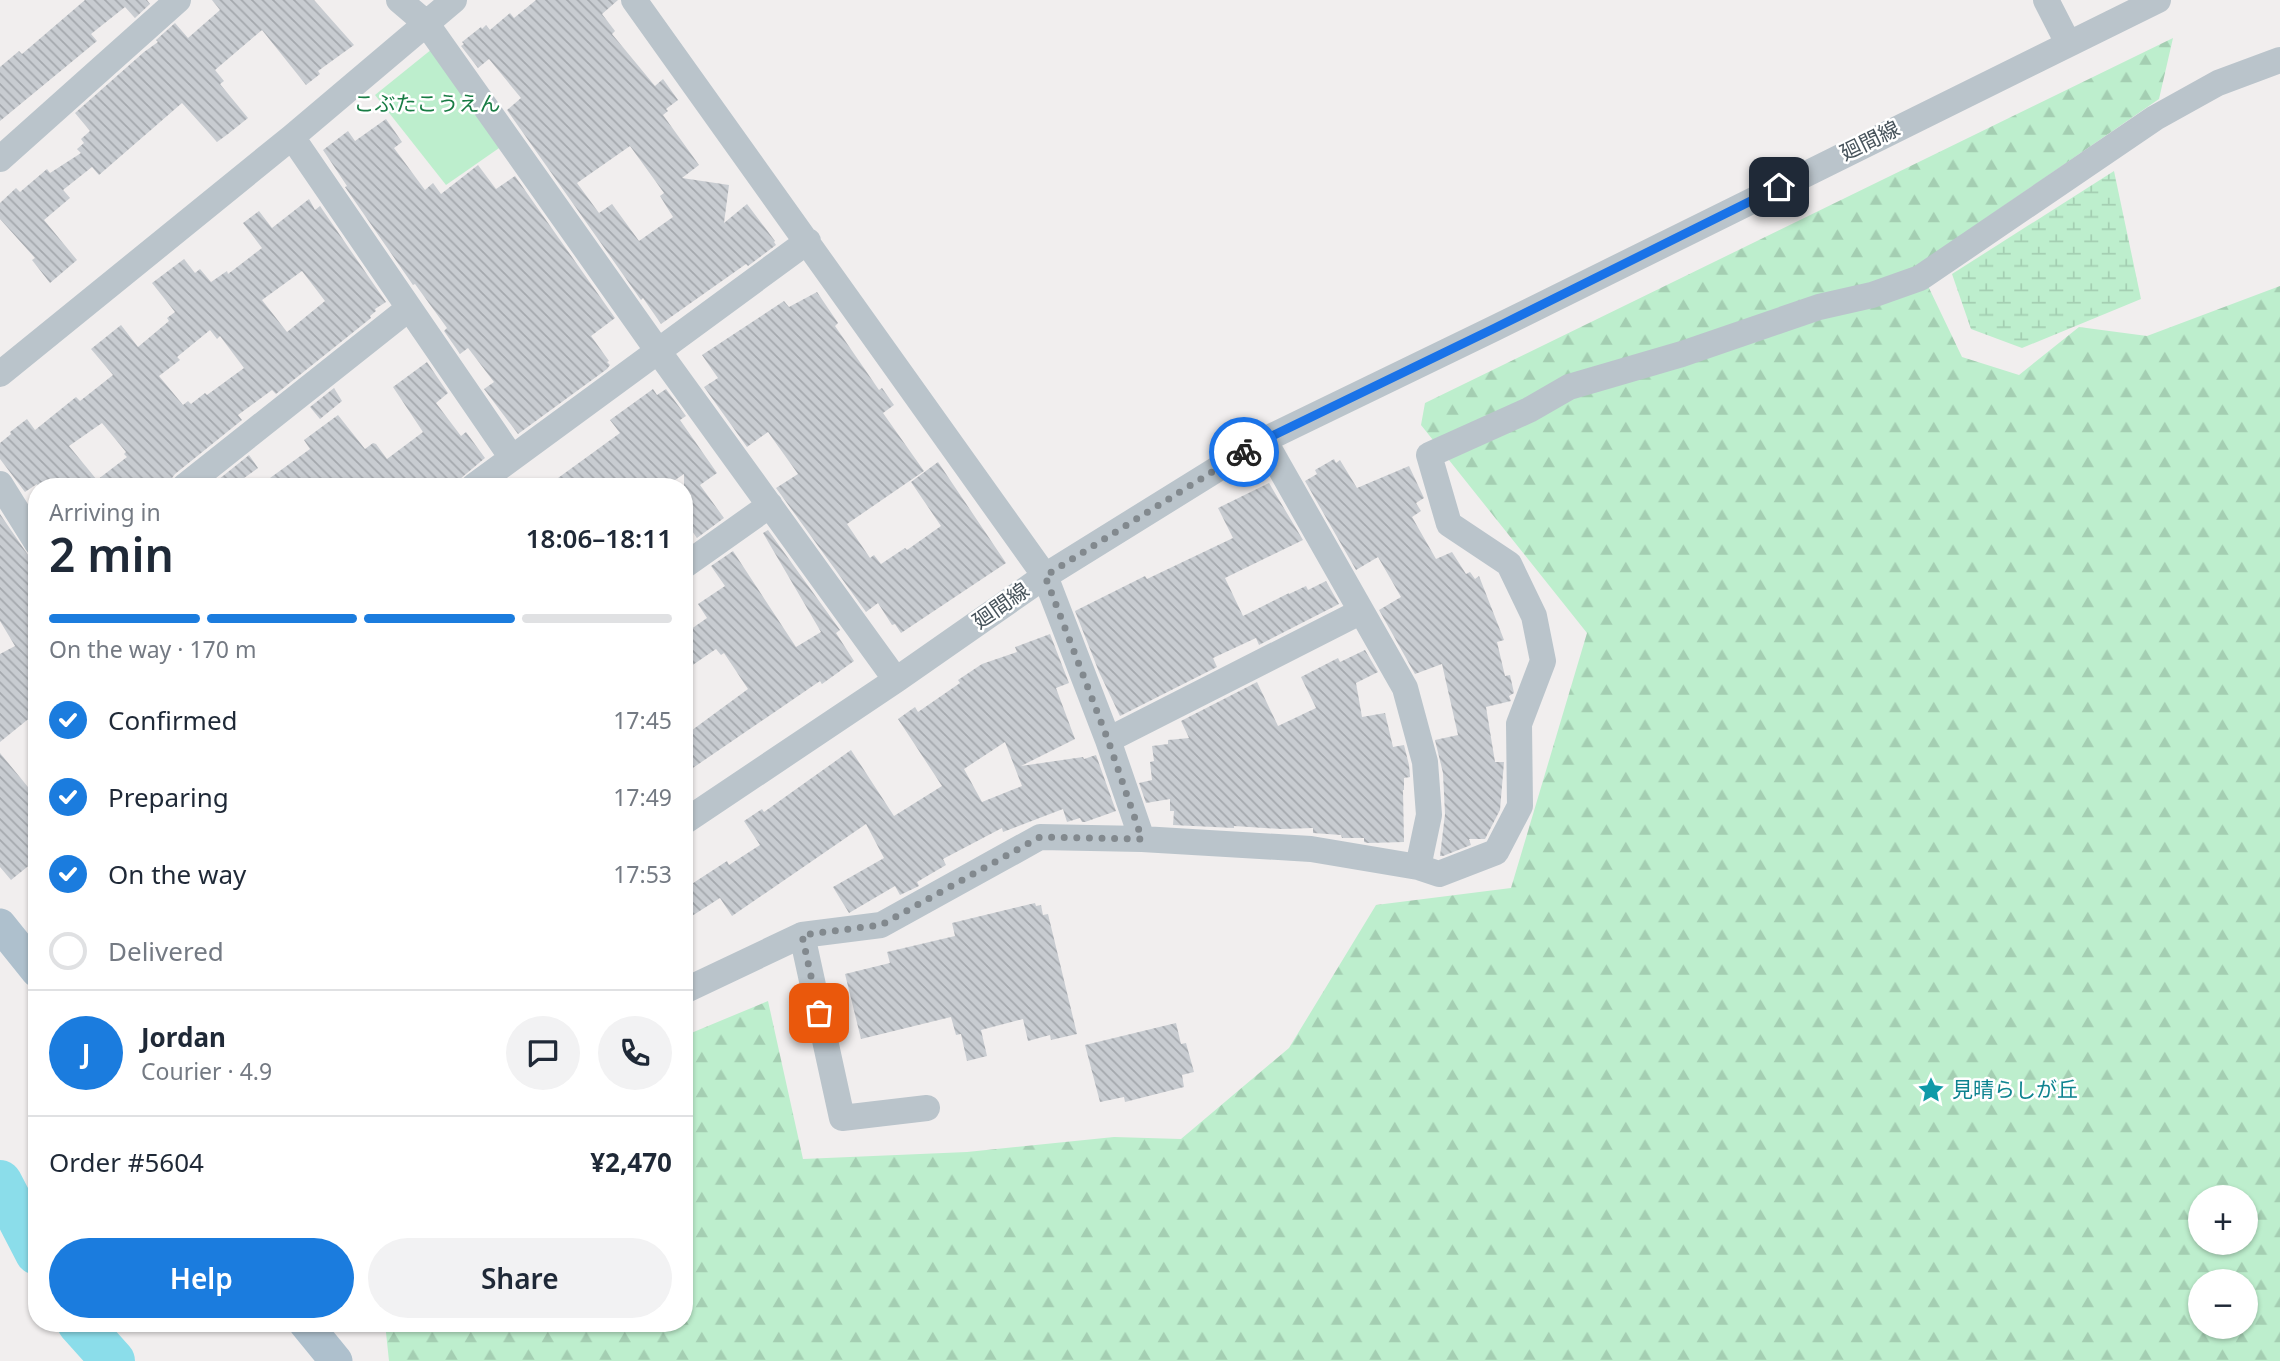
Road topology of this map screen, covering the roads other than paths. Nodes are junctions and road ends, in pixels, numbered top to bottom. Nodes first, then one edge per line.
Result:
1 (177, 0) edge
2 (399, 0) edge
3 (454, 0) edge
4 (634, 0) edge
5 (2046, 0) edge
6 (2158, 0) edge
7 (426, 23) junction
8 (2068, 43) junction
9 (2280, 60) edge
10 (292, 137) junction
11 (0, 159) edge
12 (808, 241) junction
13 (408, 309) junction
14 (658, 351) junction
15 (0, 374) edge
16 (1264, 440) junction
17 (512, 458) junction
18 (196, 478) edge
19 (485, 478) edge
20 (0, 484) edge
21 (770, 505) junction
22 (28, 529) edge
23 (693, 560) edge
24 (1045, 576) junction
25 (1360, 612) junction
26 (896, 680) junction
27 (1108, 740) junction
28 (693, 816) edge
29 (1142, 839) junction
30 (1418, 867) junction
31 (0, 925) edge
32 (802, 935) junction
33 (28, 960) edge
34 (693, 987) edge
35 (927, 1108) dead end
36 (312, 1332) edge
37 (336, 1361) edge

1 - 11 street
2 - 7 street
3 - 7 street
4 - 12 street
5 - 8 street
6 - 8 street, 廻間線
7 - 10 street
7 - 14 street
8 - 16 street, 廻間線
9 - 30 street
10 - 13 street
10 - 15 street
12 - 14 street
12 - 24 street
13 - 17 street
13 - 18 street
14 - 17 street
14 - 21 street
16 - 24 street, 廻間線
16 - 25 street
17 - 19 street
20 - 22 street
21 - 23 street
21 - 26 street
24 - 26 street, 廻間線
24 - 27 street
25 - 27 street
25 - 30 street
26 - 28 street, 廻間線
27 - 29 street
29 - 30 street
29 - 32 street
31 - 33 main road
32 - 34 street
32 - 35 street
36 - 37 main road

